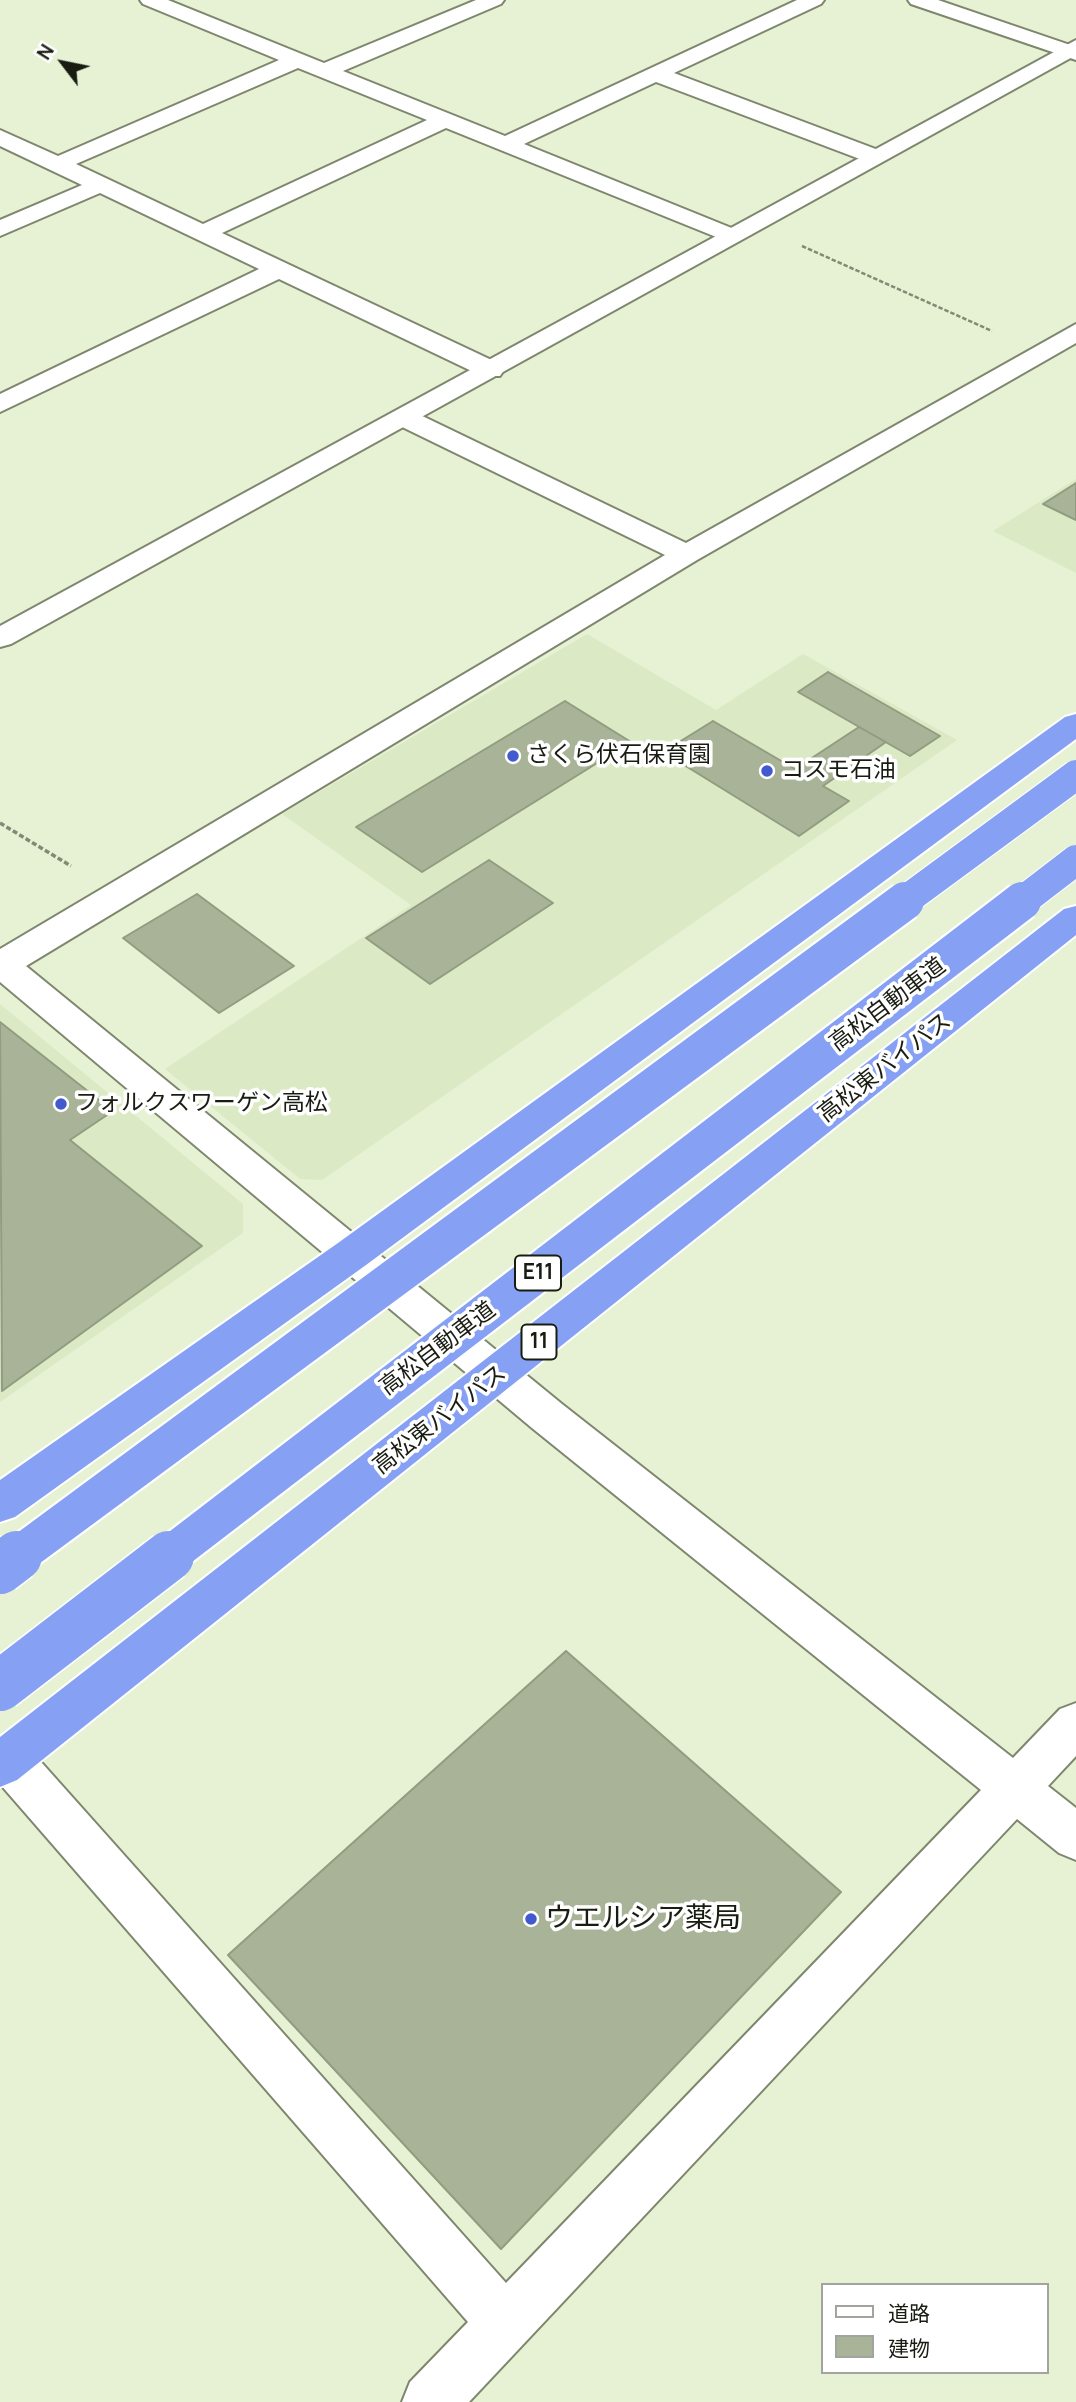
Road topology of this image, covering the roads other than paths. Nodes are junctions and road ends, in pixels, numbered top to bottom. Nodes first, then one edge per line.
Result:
1 (150, 0) edge
2 (494, 0) edge
3 (814, 0) edge
4 (918, 0) edge
5 (1073, 50) edge
6 (300, 59) junction
7 (326, 70) junction
8 (653, 73) junction
9 (446, 120) junction
10 (508, 143) junction
11 (6, 145) edge
12 (873, 156) junction
13 (58, 164) junction
14 (100, 185) junction
15 (0, 229) edge
16 (741, 230) junction
17 (202, 234) junction
18 (277, 270) junction
19 (1076, 332) edge
20 (1044, 351) junction
21 (1076, 362) edge
22 (491, 370) junction
23 (0, 404) edge
24 (405, 418) junction
25 (687, 554) junction
26 (0, 638) edge
27 (1076, 724) edge
28 (1076, 775) edge
29 (1076, 860) edge
30 (1076, 916) edge
31 (1, 965) edge
32 (352, 1254) junction
33 (498, 1375) junction
34 (0, 1504) edge
35 (0, 1569) edge
36 (0, 1686) edge
37 (1076, 1724) edge
38 (4, 1762) edge
39 (1015, 1789) junction
40 (1076, 1837) edge
41 (504, 2322) junction
42 (429, 2402) edge

1 - 6 street
2 - 7 street
3 - 8 street
4 - 5 street
5 - 12 street
6 - 7 street
6 - 13 street
7 - 9 street
8 - 10 street
8 - 12 street
9 - 10 street
9 - 17 street
10 - 16 street
11 - 13 street
12 - 16 street
13 - 14 street
14 - 15 street
14 - 17 street
16 - 22 street
17 - 18 street
18 - 22 street
18 - 23 street
19 - 20 street
20 - 21 street
20 - 25 street
22 - 24 street
24 - 25 street
24 - 26 street
25 - 31 street
27 - 32 highway
28 - 35 highway, bridge
29 - 36 highway, 高松自動車道 / E11, bridge
30 - 33 highway, 高松東バイパス / 11
31 - 32 street
32 - 33 street
32 - 34 highway
33 - 38 highway, 高松東バイパス / 11
33 - 39 street
37 - 39 street
38 - 41 street
39 - 40 street
39 - 41 street
41 - 42 street

